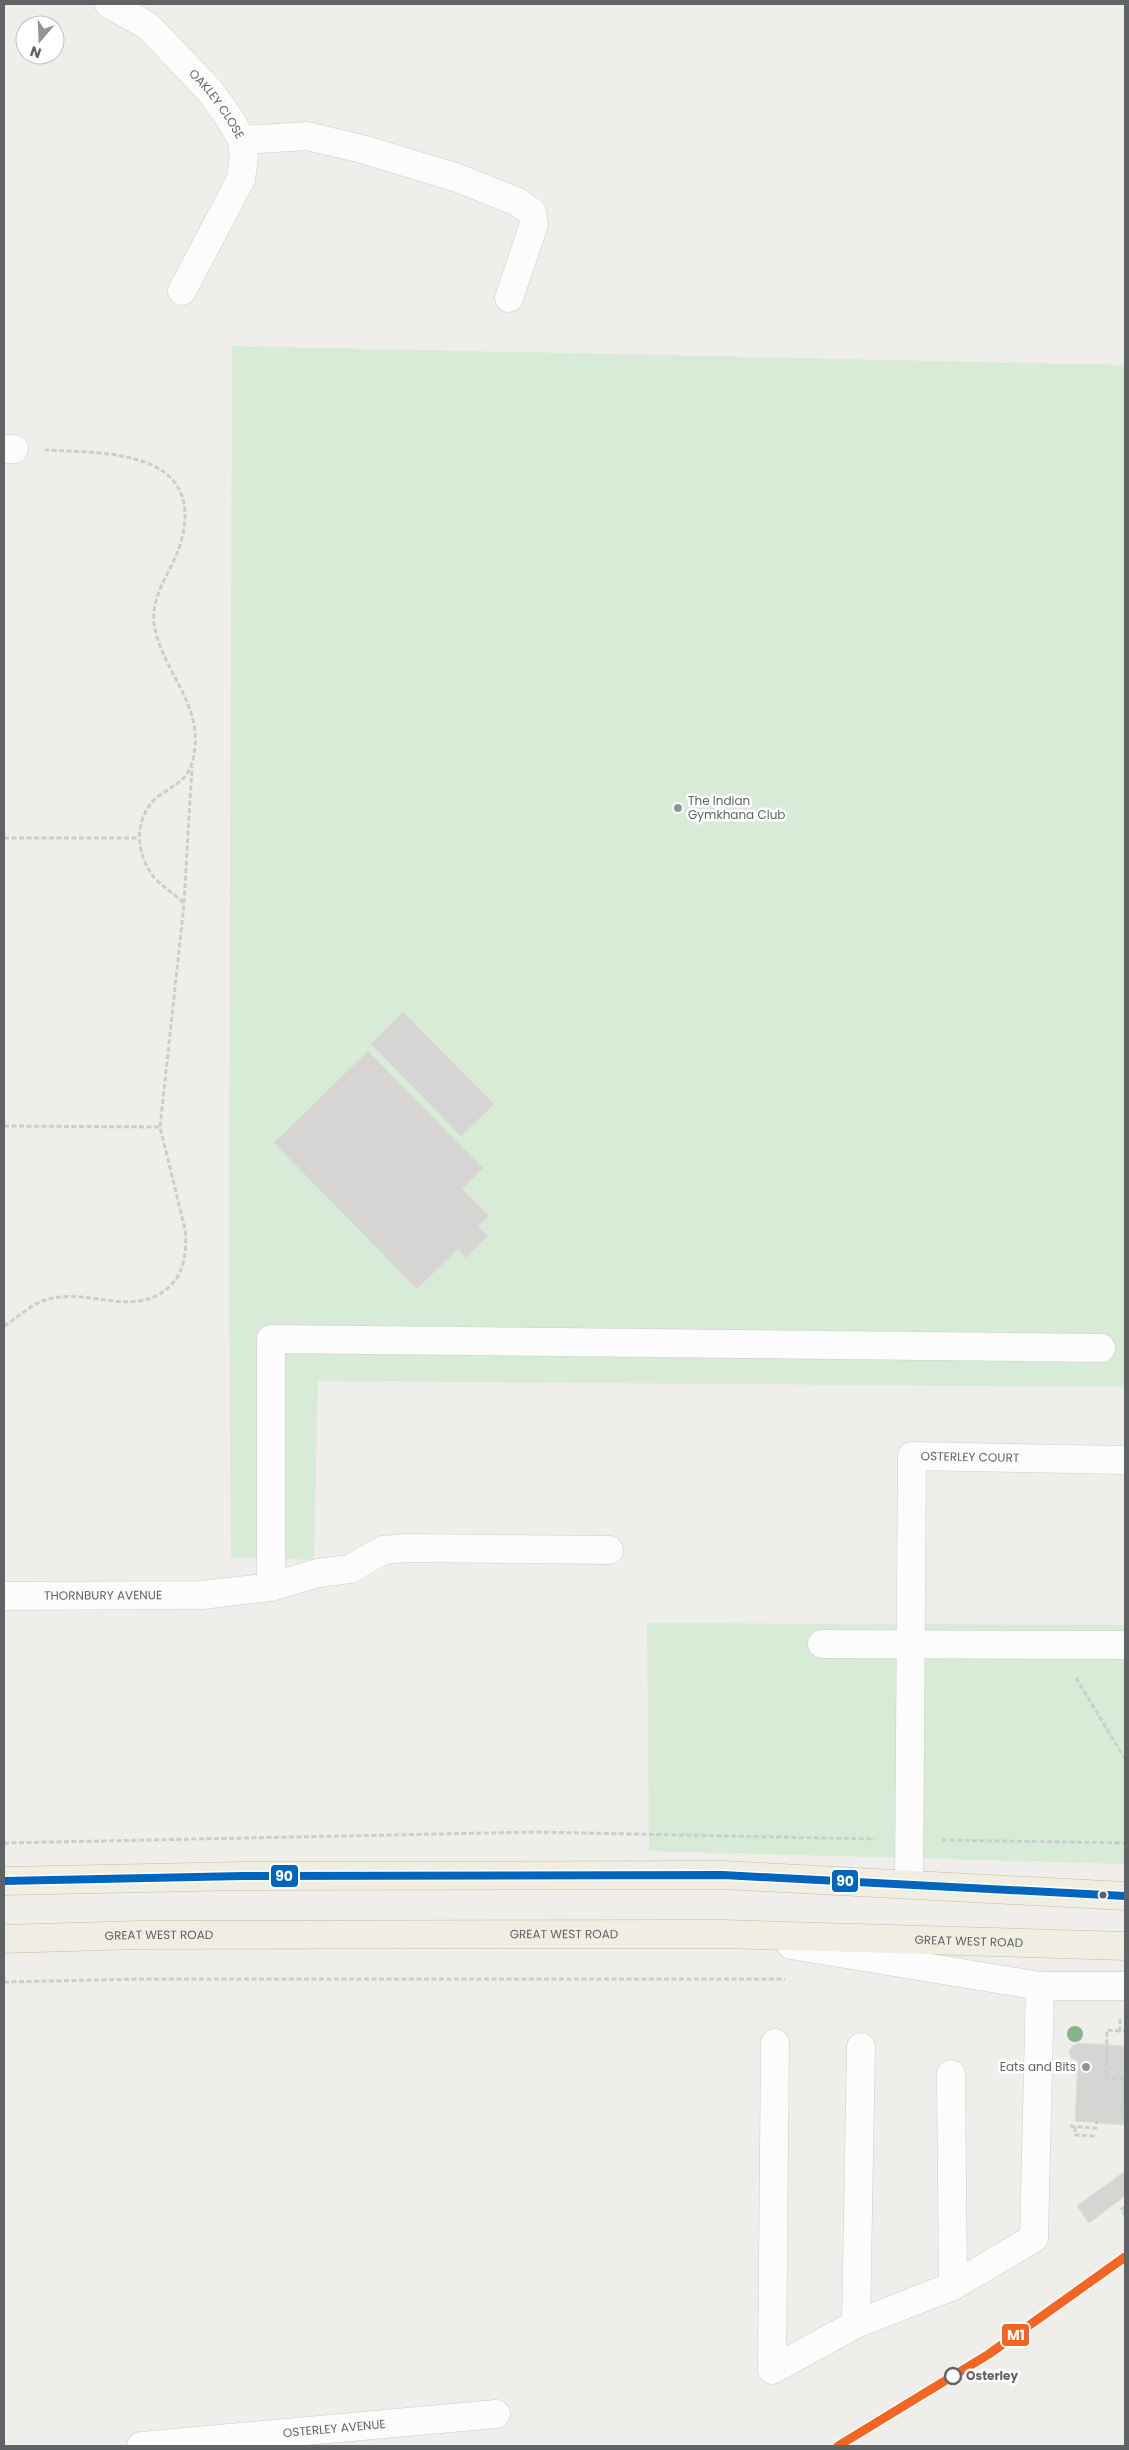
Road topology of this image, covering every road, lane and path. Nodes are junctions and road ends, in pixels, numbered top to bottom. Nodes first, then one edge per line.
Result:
1 (109, 4) edge
2 (242, 140) junction
3 (182, 291) dead end
4 (509, 298) dead end
5 (9, 449) edge
6 (192, 766) junction
7 (4, 838) edge
8 (139, 838) junction
9 (184, 904) junction
10 (4, 1126) edge
11 (160, 1128) junction
12 (4, 1326) edge
13 (1101, 1348) dead end
14 (1125, 1460) edge
15 (609, 1550) dead end
16 (271, 1587) junction
17 (4, 1596) edge
18 (822, 1644) dead end
19 (911, 1644) junction
20 (1055, 1645) junction
21 (1125, 1645) edge
22 (1125, 1759) edge
23 (910, 1840) junction
24 (4, 1843) edge
25 (1125, 1843) edge
26 (4, 1881) edge
27 (909, 1883) junction
28 (1125, 1896) edge
29 (723, 1934) junction
30 (4, 1939) edge
31 (1125, 1946) edge
32 (792, 1979) dead end
33 (4, 1982) edge
34 (1040, 1986) junction
35 (1125, 1986) edge
36 (1120, 2031) dead end
37 (776, 2044) dead end
38 (861, 2047) dead end
39 (951, 2074) dead end
40 (1124, 2079) edge
41 (1125, 2114) edge
42 (1097, 2119) dead end
43 (1096, 2136) dead end
44 (1125, 2207) edge
45 (1125, 2215) edge
46 (953, 2286) junction
47 (856, 2324) junction
48 (496, 2414) dead end
49 (141, 2446) edge

1 - 2 street, OAKLEY CLOSE
2 - 3 street, OAKLEY CLOSE
2 - 4 street
5 - 6 path
6 - 8 path
6 - 9 path
7 - 8 path
8 - 9 path
9 - 11 path
10 - 11 path
11 - 12 path
13 - 16 street
14 - 19 street, OSTERLEY COURT
15 - 16 street, THORNBURY AVENUE
16 - 17 street, THORNBURY AVENUE
18 - 19 street
19 - 20 street
19 - 23 street, OSTERLEY COURT
20 - 21 street
20 - 22 path
23 - 24 path
23 - 25 path
23 - 27 street, OSTERLEY COURT
26 - 27 highway
27 - 28 highway
29 - 30 highway, GREAT WEST ROAD
29 - 31 highway, GREAT WEST ROAD
29 - 34 street
32 - 33 path
34 - 35 street
34 - 46 street
36 - 40 path
37 - 47 street
38 - 47 street
39 - 46 street
40 - 41 path
42 - 43 path
44 - 45 path
46 - 47 street
48 - 49 street, OSTERLEY AVENUE

